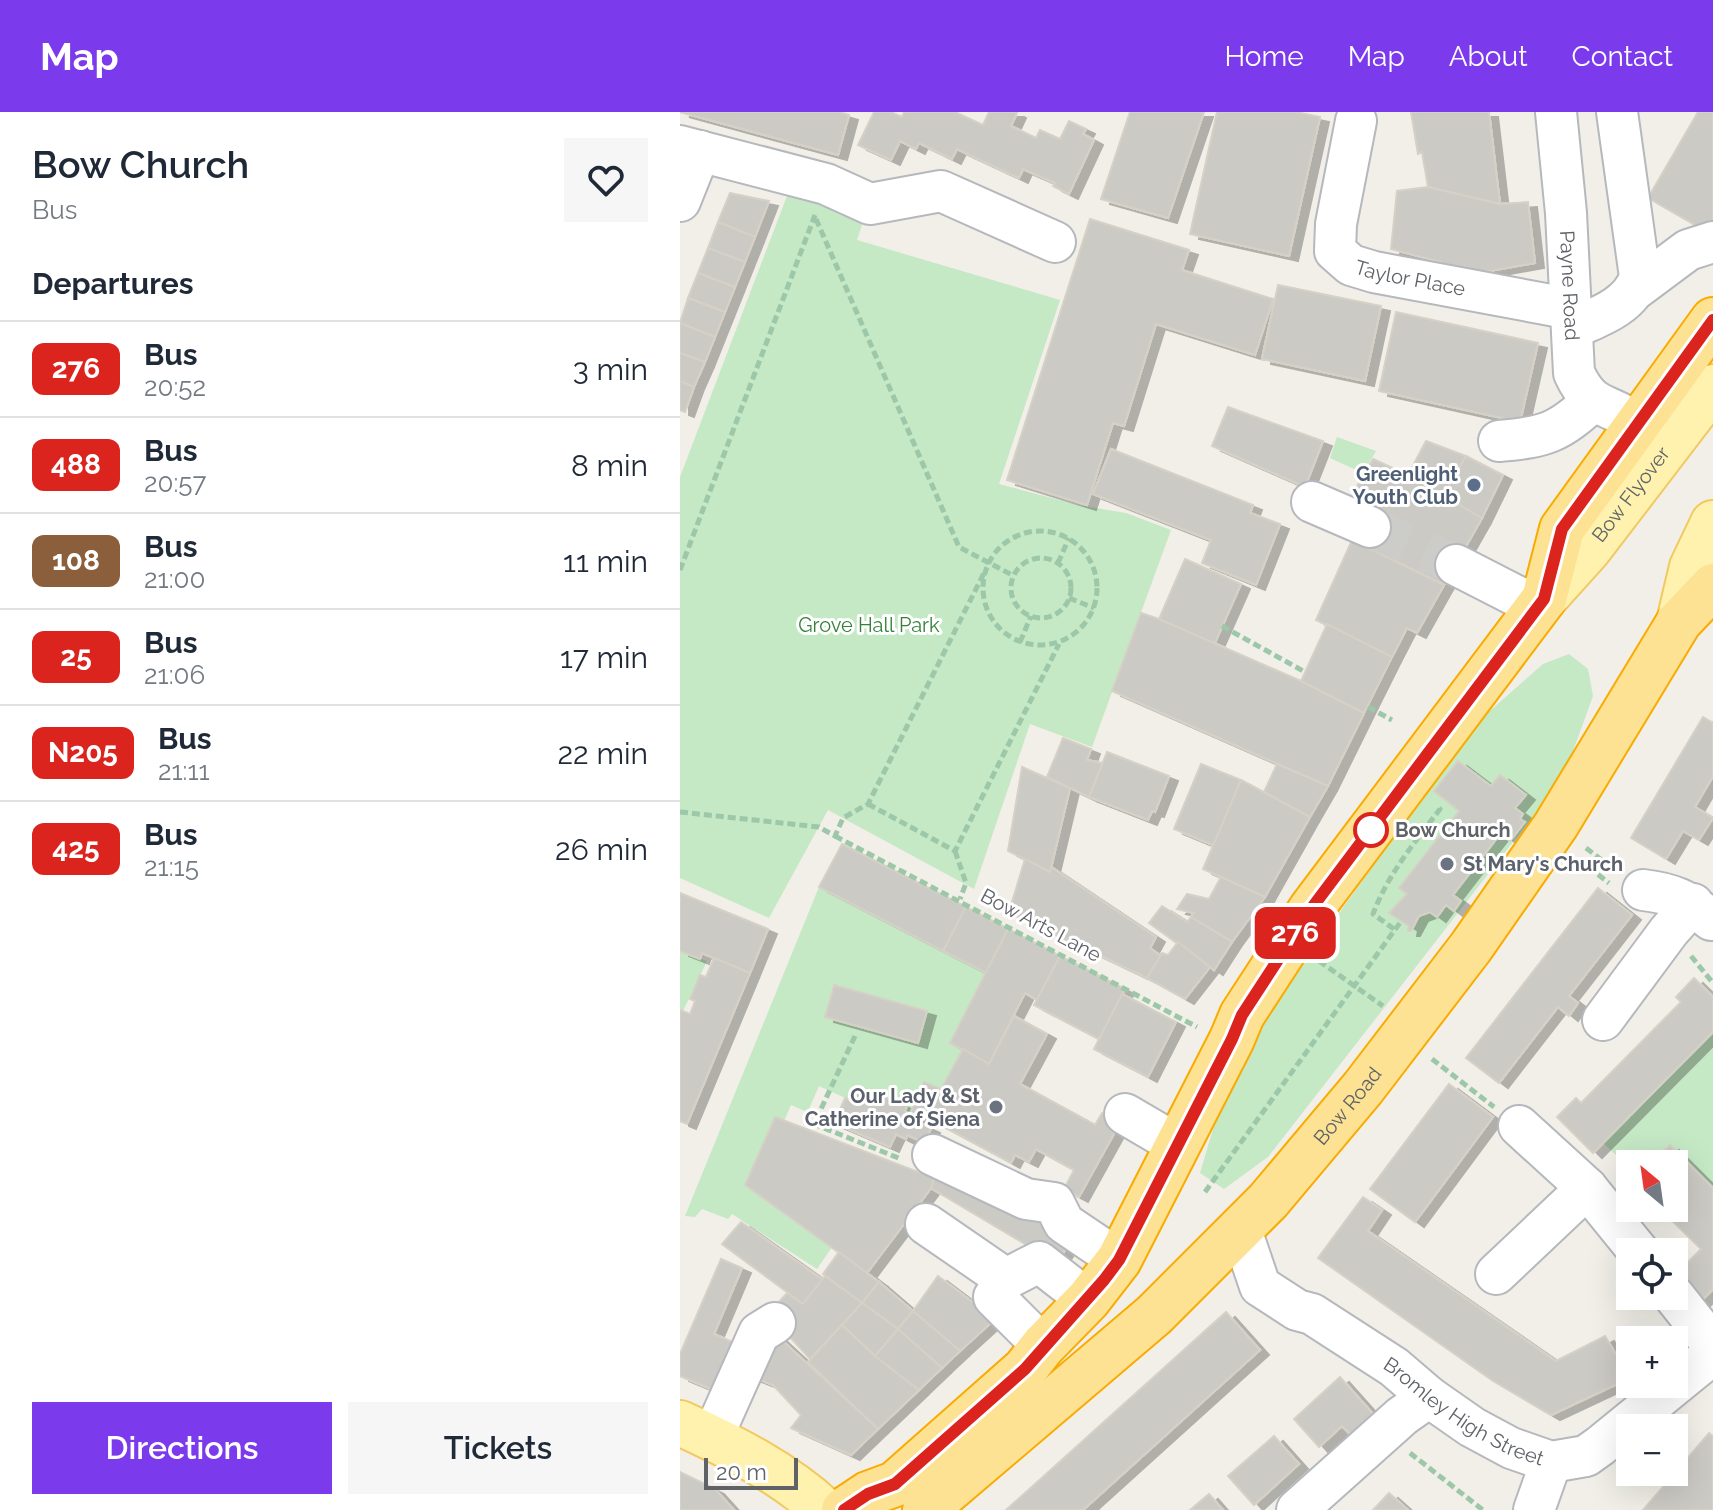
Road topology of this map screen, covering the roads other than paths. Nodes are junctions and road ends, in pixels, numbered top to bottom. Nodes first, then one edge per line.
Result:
1 (1556, 112) edge
2 (1616, 113) edge
3 (1356, 121) dead end
4 (690, 149) edge
5 (680, 201) edge
6 (1055, 242) dead end
7 (1700, 246) edge
8 (1637, 288) junction
9 (1572, 318) junction
10 (1713, 320) edge
11 (1713, 387) edge
12 (1593, 401) junction
13 (1638, 424) junction
14 (1499, 441) dead end
15 (1312, 502) dead end
16 (1713, 523) edge
17 (1370, 527) tunnel mouth
18 (1456, 565) tunnel mouth
19 (1703, 576) edge
20 (1541, 603) junction
21 (1643, 890) dead end
22 (1703, 913) edge
23 (1603, 1020) dead end
24 (1125, 1114) dead end
25 (1519, 1126) road end
26 (1178, 1145) junction
27 (933, 1155) road end
28 (1587, 1188) junction
29 (1229, 1212) junction
30 (926, 1224) dead end
31 (1628, 1238) edge
32 (1119, 1260) junction
33 (1496, 1274) dead end
34 (1006, 1279) junction
35 (1186, 1285) junction
36 (1088, 1300) junction
37 (1685, 1310) edge
38 (775, 1323) dead end
39 (1713, 1345) edge
40 (1043, 1346) junction
41 (1713, 1354) edge
42 (1429, 1397) junction
43 (696, 1431) edge
44 (1551, 1462) junction
45 (824, 1510) edge
46 (844, 1510) edge
47 (925, 1510) edge
48 (1297, 1510) edge
49 (1534, 1510) edge

1 - 9 street, Payne Road
2 - 8 street
3 - 9 street, Taylor Place
4 - 5 street
4 - 6 street
7 - 8 street
8 - 9 street
9 - 12 street, Payne Road
10 - 13 highway
11 - 20 main road, Bow Flyover
12 - 13 street
12 - 14 street
13 - 20 highway
15 - 17 street
16 - 19 main road
18 - 20 street
19 - 29 highway, Bow Road
20 - 26 highway
21 - 22 street
22 - 23 street
24 - 26 street
25 - 28 street
26 - 32 highway
27 - 32 street
28 - 31 street
28 - 33 street
29 - 35 highway, Bow Road
29 - 42 street, Bromley High Street
30 - 34 street
32 - 35 highway
32 - 36 highway
34 - 36 street
34 - 40 street
35 - 47 highway, Bow Road
36 - 40 highway
37 - 39 street
38 - 43 street
40 - 46 highway
41 - 44 street, Bromley High Street
42 - 44 street, Bromley High Street
42 - 48 street
43 - 45 main road
44 - 49 street

